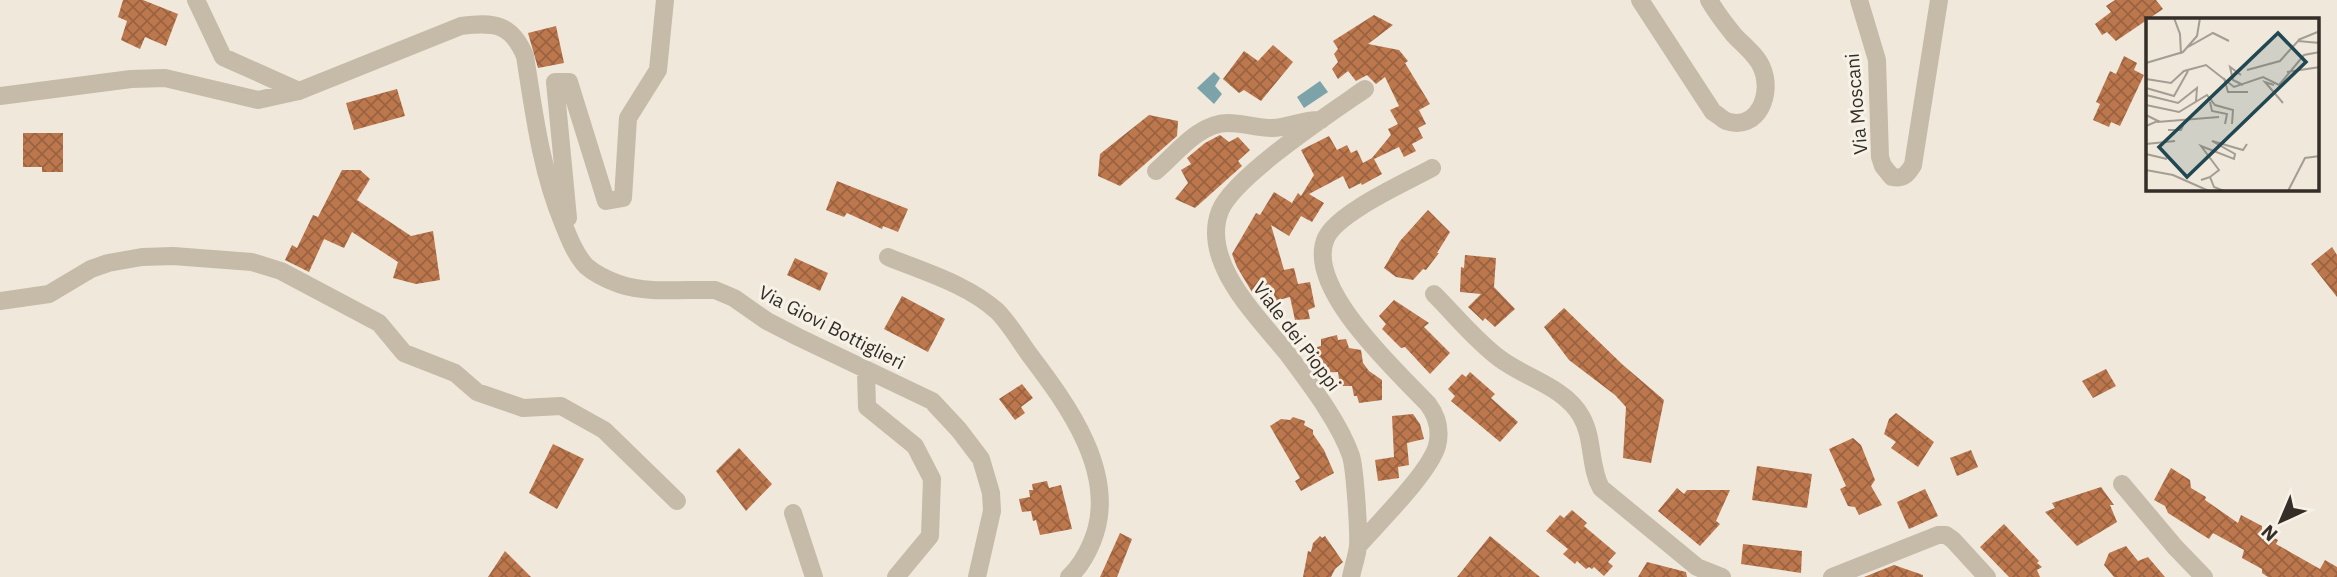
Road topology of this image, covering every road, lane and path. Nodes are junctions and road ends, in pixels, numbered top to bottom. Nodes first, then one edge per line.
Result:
1 (195, 0) edge
2 (665, 0) edge
3 (1640, 0) edge
4 (1709, 0) edge
5 (1859, 0) edge
6 (1938, 0) edge
7 (1365, 89) dead end
8 (299, 91) junction
9 (0, 96) edge
10 (1321, 120) junction
11 (1432, 168) dead end
12 (1156, 171) dead end
13 (570, 239) junction
14 (888, 257) dead end
15 (1434, 295) dead end
16 (0, 301) edge
17 (866, 371) junction
18 (2122, 484) dead end
19 (677, 501) dead end
20 (793, 513) dead end
21 (1358, 546) junction
22 (814, 577) edge
23 (896, 577) edge
24 (977, 577) edge
25 (1069, 577) edge
26 (1351, 577) edge
27 (1722, 577) edge
28 (1832, 577) edge
29 (1987, 577) edge
30 (2204, 577) edge

1 - 8 street
2 - 13 street
3 - 4 street
5 - 6 street, Via Moscani
7 - 10 street, Viale dei Pioppi
8 - 9 street, Via Giovi Bottiglieri
8 - 13 street, Via Giovi Bottiglieri
10 - 12 street, Viale dei Pioppi
10 - 21 street, Viale dei Pioppi
11 - 21 street
13 - 17 street, Via Giovi Bottiglieri
14 - 25 street
15 - 27 street
16 - 19 street
17 - 23 street
17 - 24 street, Via Giovi Bottiglieri
18 - 30 street
20 - 22 street
21 - 26 street, Viale dei Pioppi
28 - 29 street

